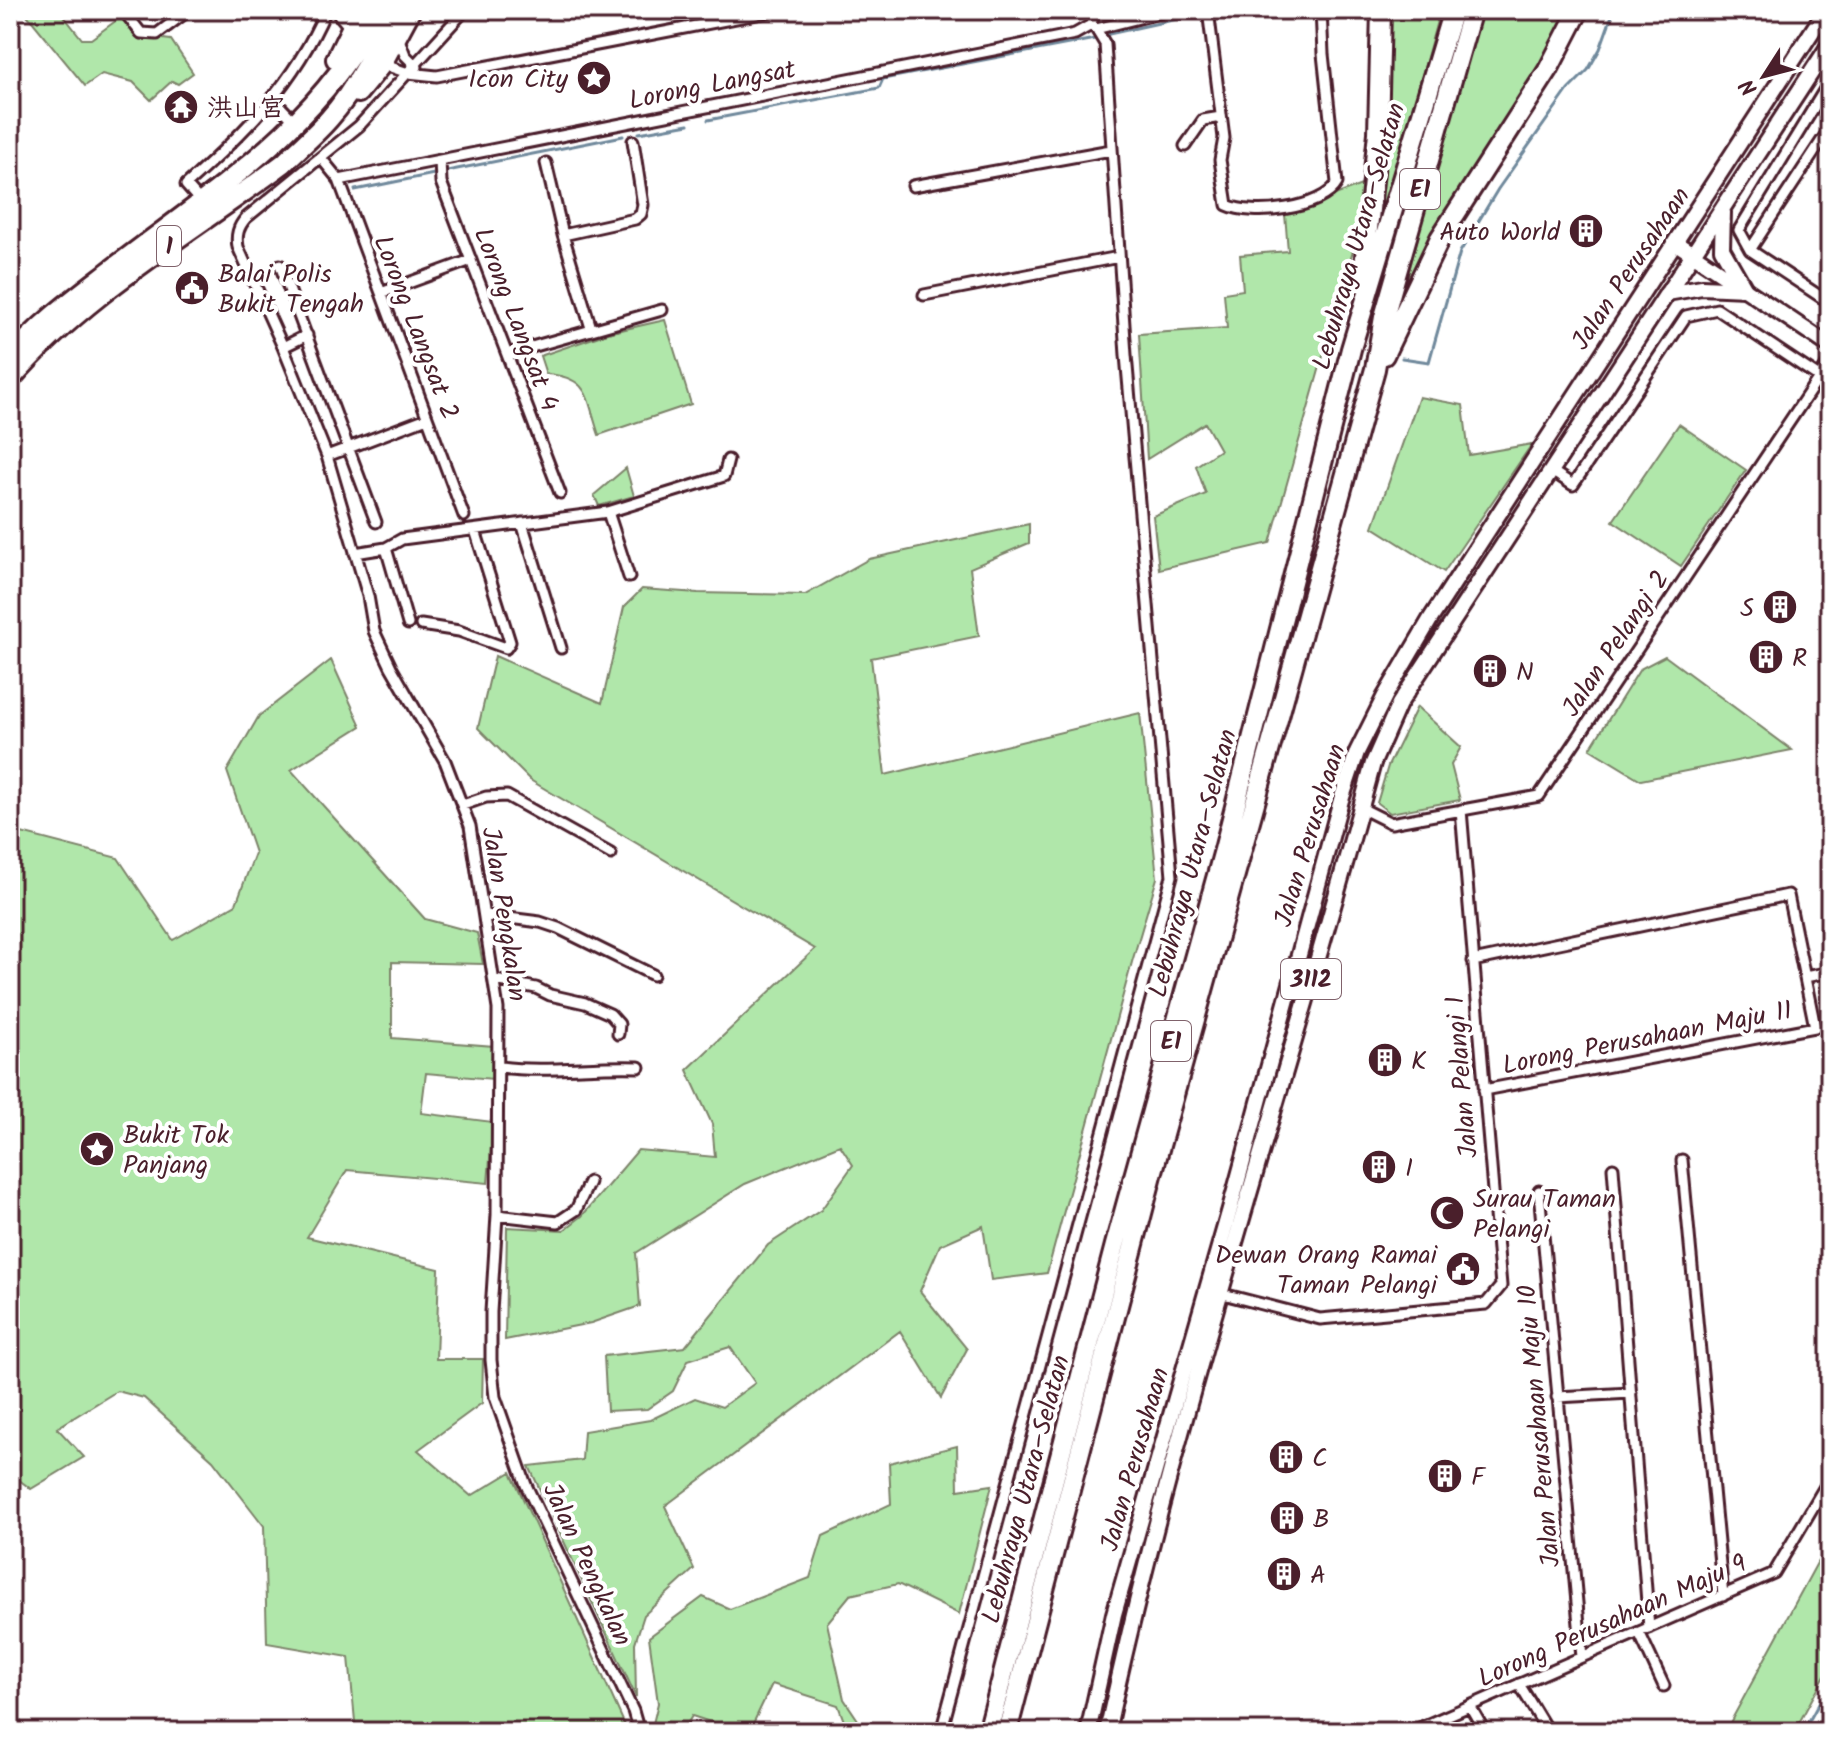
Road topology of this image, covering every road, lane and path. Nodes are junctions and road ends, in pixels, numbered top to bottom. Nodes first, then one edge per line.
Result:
1 (123, 10) edge
2 (189, 10) edge
3 (326, 10) edge
4 (335, 10) edge
5 (360, 10) edge
6 (377, 10) edge
7 (394, 10) edge
8 (411, 10) edge
9 (465, 10) edge
10 (778, 10) edge
11 (1094, 10) edge
12 (1171, 10) edge
13 (1321, 10) edge
14 (1381, 10) edge
15 (1453, 10) edge
16 (1472, 10) edge
17 (1579, 10) edge
18 (1826, 10) edge
19 (1209, 13) edge
20 (351, 29) junction
21 (1098, 33) junction
22 (398, 37) junction
23 (1830, 44) edge
24 (382, 64) junction
25 (412, 69) junction
26 (1812, 74) junction
27 (1829, 84) edge
28 (319, 94) junction
29 (273, 99) junction
30 (332, 116) junction
31 (1221, 117) junction
32 (295, 122) junction
33 (1830, 128) edge
34 (633, 141) dead end
35 (1185, 146) dead end
36 (1111, 150) junction
37 (321, 158) junction
38 (440, 160) junction
39 (546, 163) dead end
40 (339, 180) junction
41 (913, 186) dead end
42 (200, 201) junction
43 (1724, 207) junction
44 (563, 235) junction
45 (1676, 243) junction
46 (1750, 250) junction
47 (1693, 254) junction
48 (1119, 257) junction
49 (471, 260) junction
50 (280, 265) dead end
51 (1745, 289) junction
52 (381, 293) junction
53 (1667, 293) junction
54 (924, 295) dead end
55 (1830, 303) edge
56 (662, 310) dead end
57 (591, 328) junction
58 (307, 335) junction
59 (1830, 346) edge
60 (283, 347) junction
61 (1351, 349) junction
62 (507, 354) junction
63 (10, 358) edge
64 (1830, 361) edge
65 (1375, 369) junction
66 (1819, 377) junction
67 (10, 380) edge
68 (427, 418) junction
69 (350, 447) junction
70 (327, 456) junction
71 (728, 460) dead end
72 (1550, 470) junction
73 (560, 493) dead end
74 (608, 512) junction
75 (464, 516) dead end
76 (376, 522) dead end
77 (522, 523) junction
78 (475, 530) junction
79 (386, 548) junction
80 (355, 553) junction
81 (629, 577) dead end
82 (408, 624) dead end
83 (421, 625) dead end
84 (561, 648) dead end
85 (463, 805) junction
86 (1361, 808) junction
87 (1461, 810) junction
88 (611, 854) dead end
89 (485, 915) junction
90 (1473, 961) junction
91 (1830, 972) edge
92 (653, 975) dead end
93 (1805, 977) junction
94 (495, 980) junction
95 (618, 1034) dead end
96 (500, 1067) junction
97 (639, 1067) dead end
98 (1484, 1090) junction
99 (1682, 1160) dead end
100 (1613, 1168) dead end
101 (589, 1182) dead end
102 (1539, 1191) dead end
103 (497, 1215) junction
104 (1219, 1293) junction
105 (1631, 1393) junction
106 (1557, 1397) junction
107 (1830, 1478) edge
108 (1723, 1596) junction
109 (1644, 1630) junction
110 (1582, 1657) junction
111 (1519, 1684) junction
112 (1664, 1686) dead end
113 (1470, 1706) junction
114 (639, 1732) edge
115 (941, 1732) edge
116 (988, 1732) edge
117 (1007, 1732) edge
118 (1088, 1732) edge
119 (1107, 1732) edge
120 (1410, 1732) edge
121 (1485, 1732) edge
122 (1548, 1732) edge

1 - 2 street
3 - 29 street
4 - 20 street
5 - 20 highway
6 - 28 highway, 1
7 - 30 highway, 1
8 - 22 highway
9 - 25 street, Jalan Pengkalan
10 - 25 street
11 - 21 street
12 - 21 street, Lorong Langsat
13 - 31 street
14 - 61 highway
15 - 61 highway, Lebuhraya Utara–Selatan / E1
16 - 65 highway, Lebuhraya Utara–Selatan / E1
17 - 65 highway
18 - 45 main road, Jalan Perusahaan
19 - 31 street
20 - 28 highway
21 - 36 street
21 - 38 street, Lorong Langsat
22 - 24 highway
22 - 25 street
23 - 26 main road, Jalan Perusahaan / 3112
24 - 25 street
24 - 30 highway
25 - 37 street, Jalan Pengkalan
26 - 27 street
26 - 43 main road, Jalan Perusahaan / 3112
27 - 46 street
28 - 32 highway, 1
29 - 32 street
29 - 42 street
30 - 67 highway, 1
31 - 35 street
32 - 42 highway, 1
33 - 46 street
34 - 44 street
36 - 41 street
36 - 48 street
37 - 40 street, Lorong Langsat 2
37 - 60 street, Jalan Pengkalan
38 - 40 street, Lorong Langsat
38 - 49 street, Lorong Langsat 4
39 - 44 street
40 - 52 street, Lorong Langsat 2
42 - 63 highway, 1
43 - 47 main road, Jalan Perusahaan / 3112
43 - 51 main road
44 - 57 street
45 - 47 main road
45 - 118 main road, Jalan Perusahaan / 3112
46 - 55 street
47 - 51 main road
47 - 53 main road, Jalan Perusahaan / 3112
48 - 54 street
48 - 115 street
49 - 52 street
49 - 62 street, Lorong Langsat 4
50 - 58 street
51 - 53 main road
51 - 59 main road
52 - 68 street, Lorong Langsat 2
53 - 72 main road, Jalan Perusahaan / 3112
56 - 57 street
57 - 62 street
58 - 60 street
58 - 69 street
60 - 70 street, Jalan Pengkalan
61 - 116 highway, Lebuhraya Utara–Selatan / E1
62 - 73 street, Lorong Langsat 4
64 - 66 street, Jalan Pelangi 2
65 - 117 highway, Lebuhraya Utara–Selatan / E1
66 - 72 street
66 - 87 street, Jalan Pelangi 2
68 - 69 street
68 - 75 street, Lorong Langsat 2
69 - 70 street
69 - 76 street
70 - 80 street, Jalan Pengkalan
71 - 74 street
72 - 86 main road, Jalan Perusahaan / 3112
74 - 77 street
74 - 81 street
77 - 78 street
77 - 84 street
78 - 79 street
78 - 83 street
79 - 80 street
79 - 82 street
80 - 85 street, Jalan Pengkalan
85 - 88 street
85 - 89 street, Jalan Pengkalan
86 - 87 street, Jalan Pelangi 2
86 - 104 main road, Jalan Perusahaan / 3112
87 - 90 street, Jalan Pelangi 1
89 - 92 street
89 - 94 street, Jalan Pengkalan
90 - 93 street
90 - 98 street, Jalan Pelangi 1
91 - 93 street
93 - 98 street, Lorong Perusahaan Maju 11
94 - 95 street
94 - 96 street, Jalan Pengkalan
96 - 97 street
96 - 103 street, Jalan Pengkalan
98 - 104 street, Jalan Pelangi 1
99 - 108 street
100 - 105 street
101 - 103 street
102 - 106 street, Jalan Perusahaan Maju 10
103 - 114 street, Jalan Pengkalan
104 - 119 main road, Jalan Perusahaan / 3112
105 - 106 street
105 - 109 street
106 - 110 street, Jalan Perusahaan Maju 10
107 - 108 street, Lorong Perusahaan Maju 9
108 - 109 street, Lorong Perusahaan Maju 9
109 - 110 street, Lorong Perusahaan Maju 9
109 - 112 street
110 - 111 street, Lorong Perusahaan Maju 9
111 - 113 street, Lorong Perusahaan Maju 9
111 - 122 street
113 - 120 street, Lorong Perusahaan Maju 9
113 - 121 street

